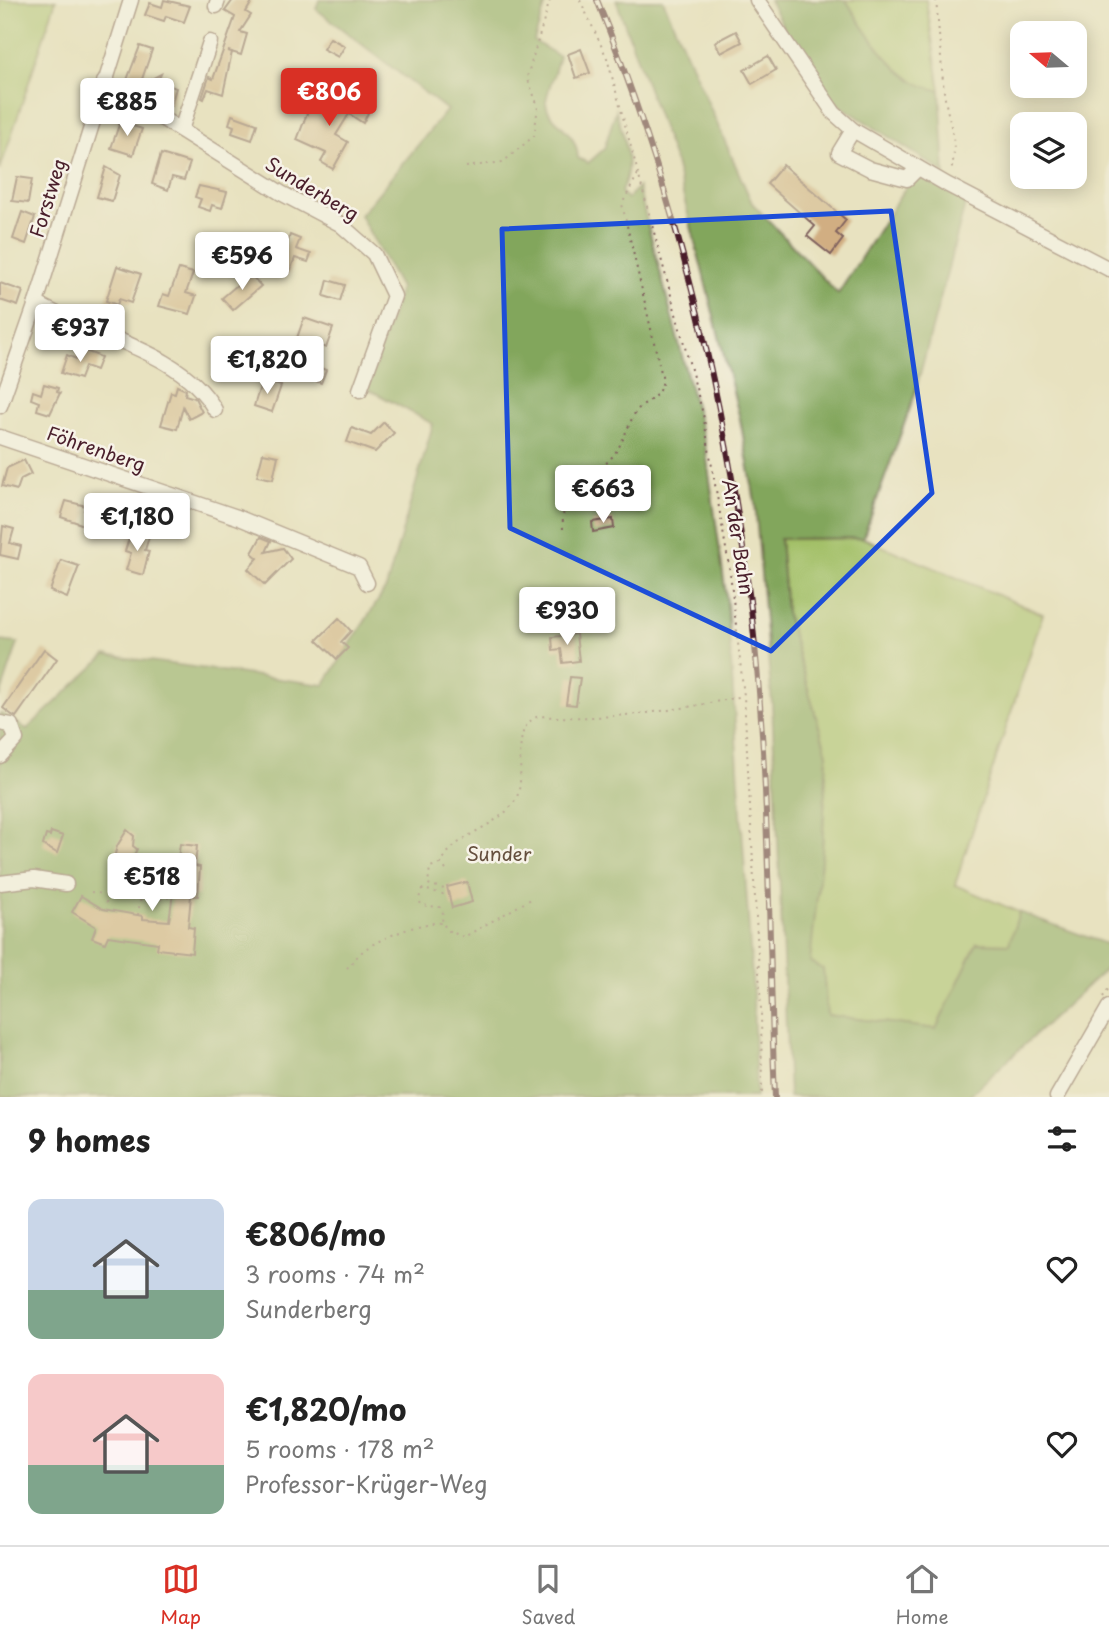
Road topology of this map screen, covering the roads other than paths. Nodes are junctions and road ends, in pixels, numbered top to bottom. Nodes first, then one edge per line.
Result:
1 (131, 0) edge
2 (757, 0) edge
3 (210, 42) dead end
4 (104, 82) junction
5 (181, 130) junction
6 (853, 130) junction
7 (918, 168) junction
8 (1109, 269) edge
9 (36, 303) junction
10 (360, 390) dead end
11 (0, 406) edge
12 (215, 410) dead end
13 (0, 437) edge
14 (367, 583) dead end
15 (0, 723) edge
16 (0, 756) edge
17 (0, 883) edge
18 (66, 884) dead end
19 (1109, 1007) edge
20 (1057, 1097) edge

1 - 4 street, Forstweg
2 - 6 street
3 - 5 street
4 - 5 street, Sunderberg
4 - 9 street, Forstweg
5 - 10 street, Sunderberg
6 - 7 street
6 - 7 street
7 - 8 street
9 - 11 street, Forstweg
9 - 12 street
13 - 14 street, Föhrenberg
15 - 16 street
17 - 18 street
19 - 20 street

